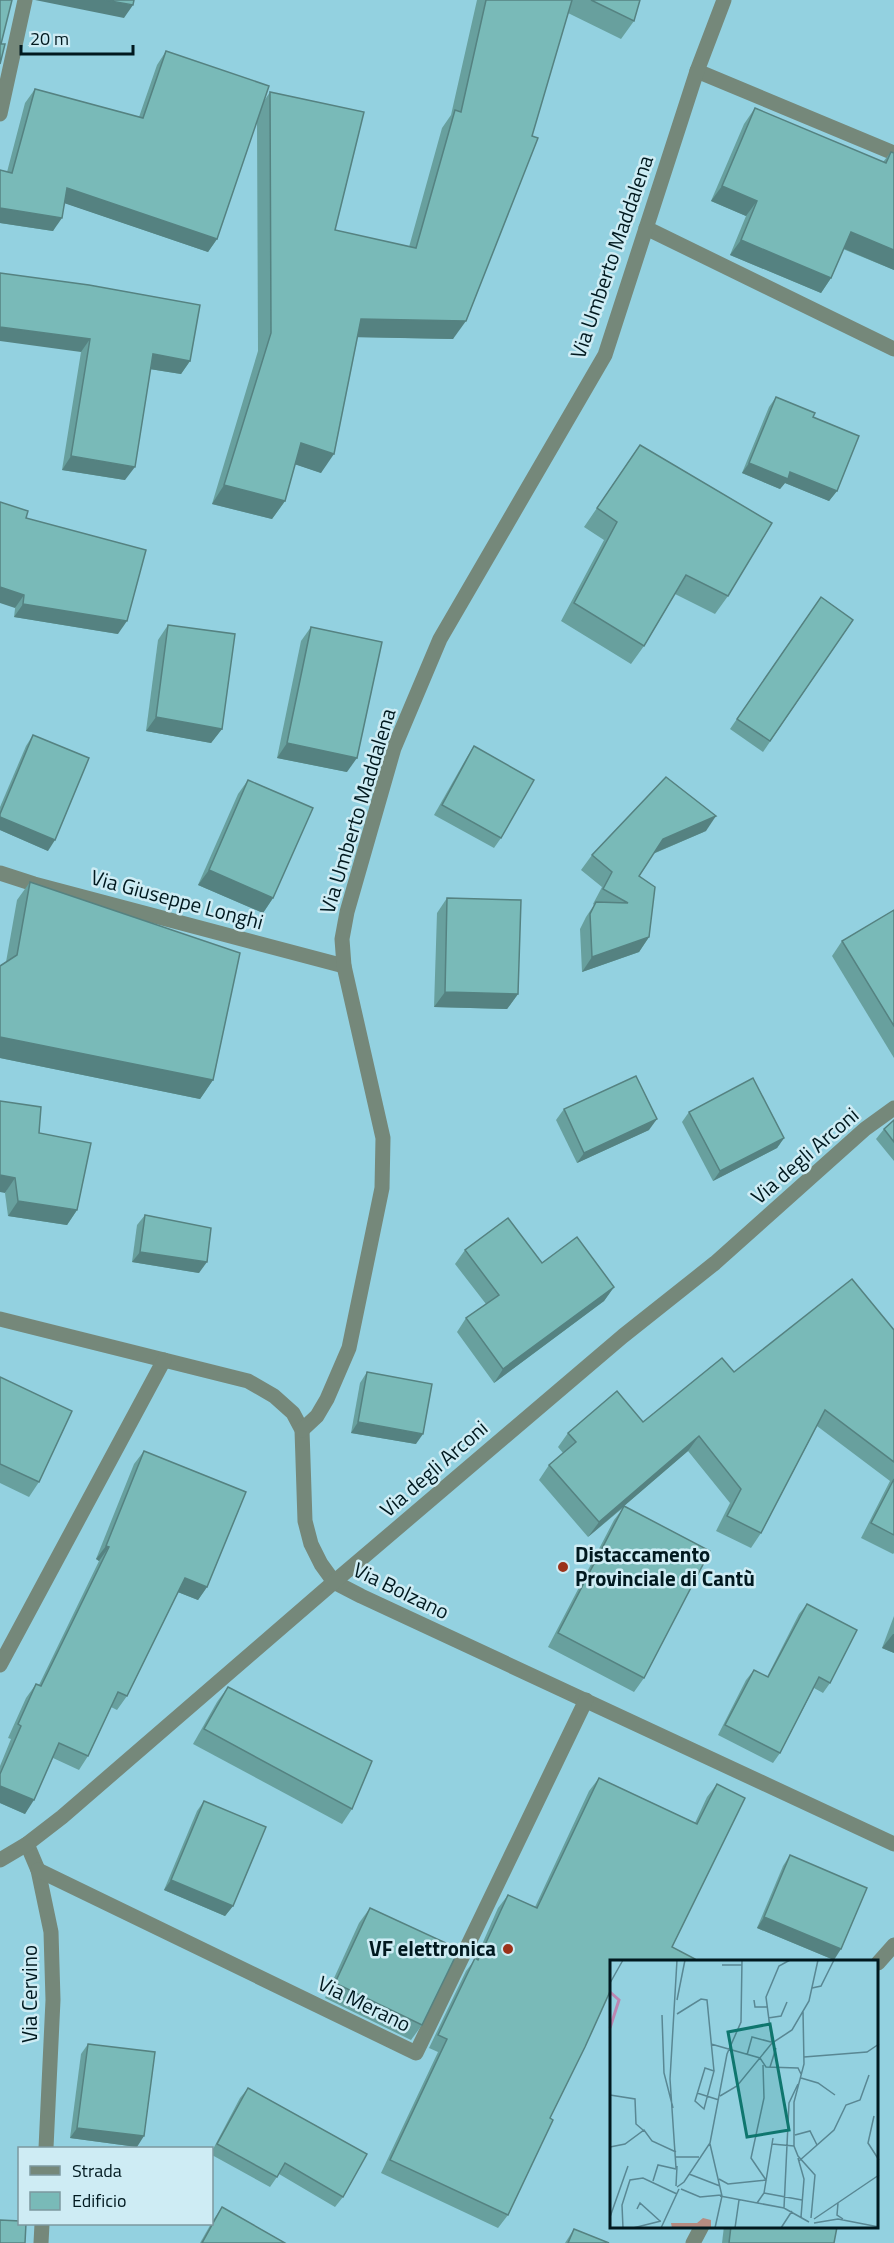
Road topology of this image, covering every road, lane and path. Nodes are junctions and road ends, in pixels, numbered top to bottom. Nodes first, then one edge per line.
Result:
1 (25, 0) edge
2 (724, 0) edge
3 (697, 71) junction
4 (0, 114) edge
5 (894, 153) edge
6 (646, 228) junction
7 (894, 349) edge
8 (0, 873) edge
9 (344, 966) junction
10 (894, 1108) edge
11 (0, 1319) edge
12 (164, 1360) junction
13 (302, 1430) junction
14 (334, 1582) junction
15 (0, 1665) edge
16 (586, 1700) junction
17 (27, 1844) junction
18 (894, 1844) edge
19 (0, 1860) edge
20 (38, 1870) junction
21 (894, 1945) edge
22 (879, 1963) edge
23 (46, 2147) edge
24 (42, 2225) edge
25 (701, 2228) edge
26 (41, 2243) edge
27 (693, 2243) edge

1 - 4 street
2 - 3 street, Via Umberto Maddalena
3 - 5 street
3 - 6 street, Via Umberto Maddalena
6 - 7 street
6 - 9 street, Via Umberto Maddalena
8 - 9 street, Via Giuseppe Longhi
9 - 13 street, Via Umberto Maddalena
10 - 14 street, Via degli Arconi
11 - 12 street
12 - 13 street
12 - 15 street
13 - 14 street, Via Bolzano
14 - 16 street, Via Bolzano
14 - 17 street, Via degli Arconi
16 - 18 street, Via Bolzano
16 - 20 street, Via Merano
17 - 19 street, Via degli Arconi
17 - 20 street, Via Cervino
20 - 23 street, Via Cervino
21 - 22 street
24 - 26 street
25 - 27 street

